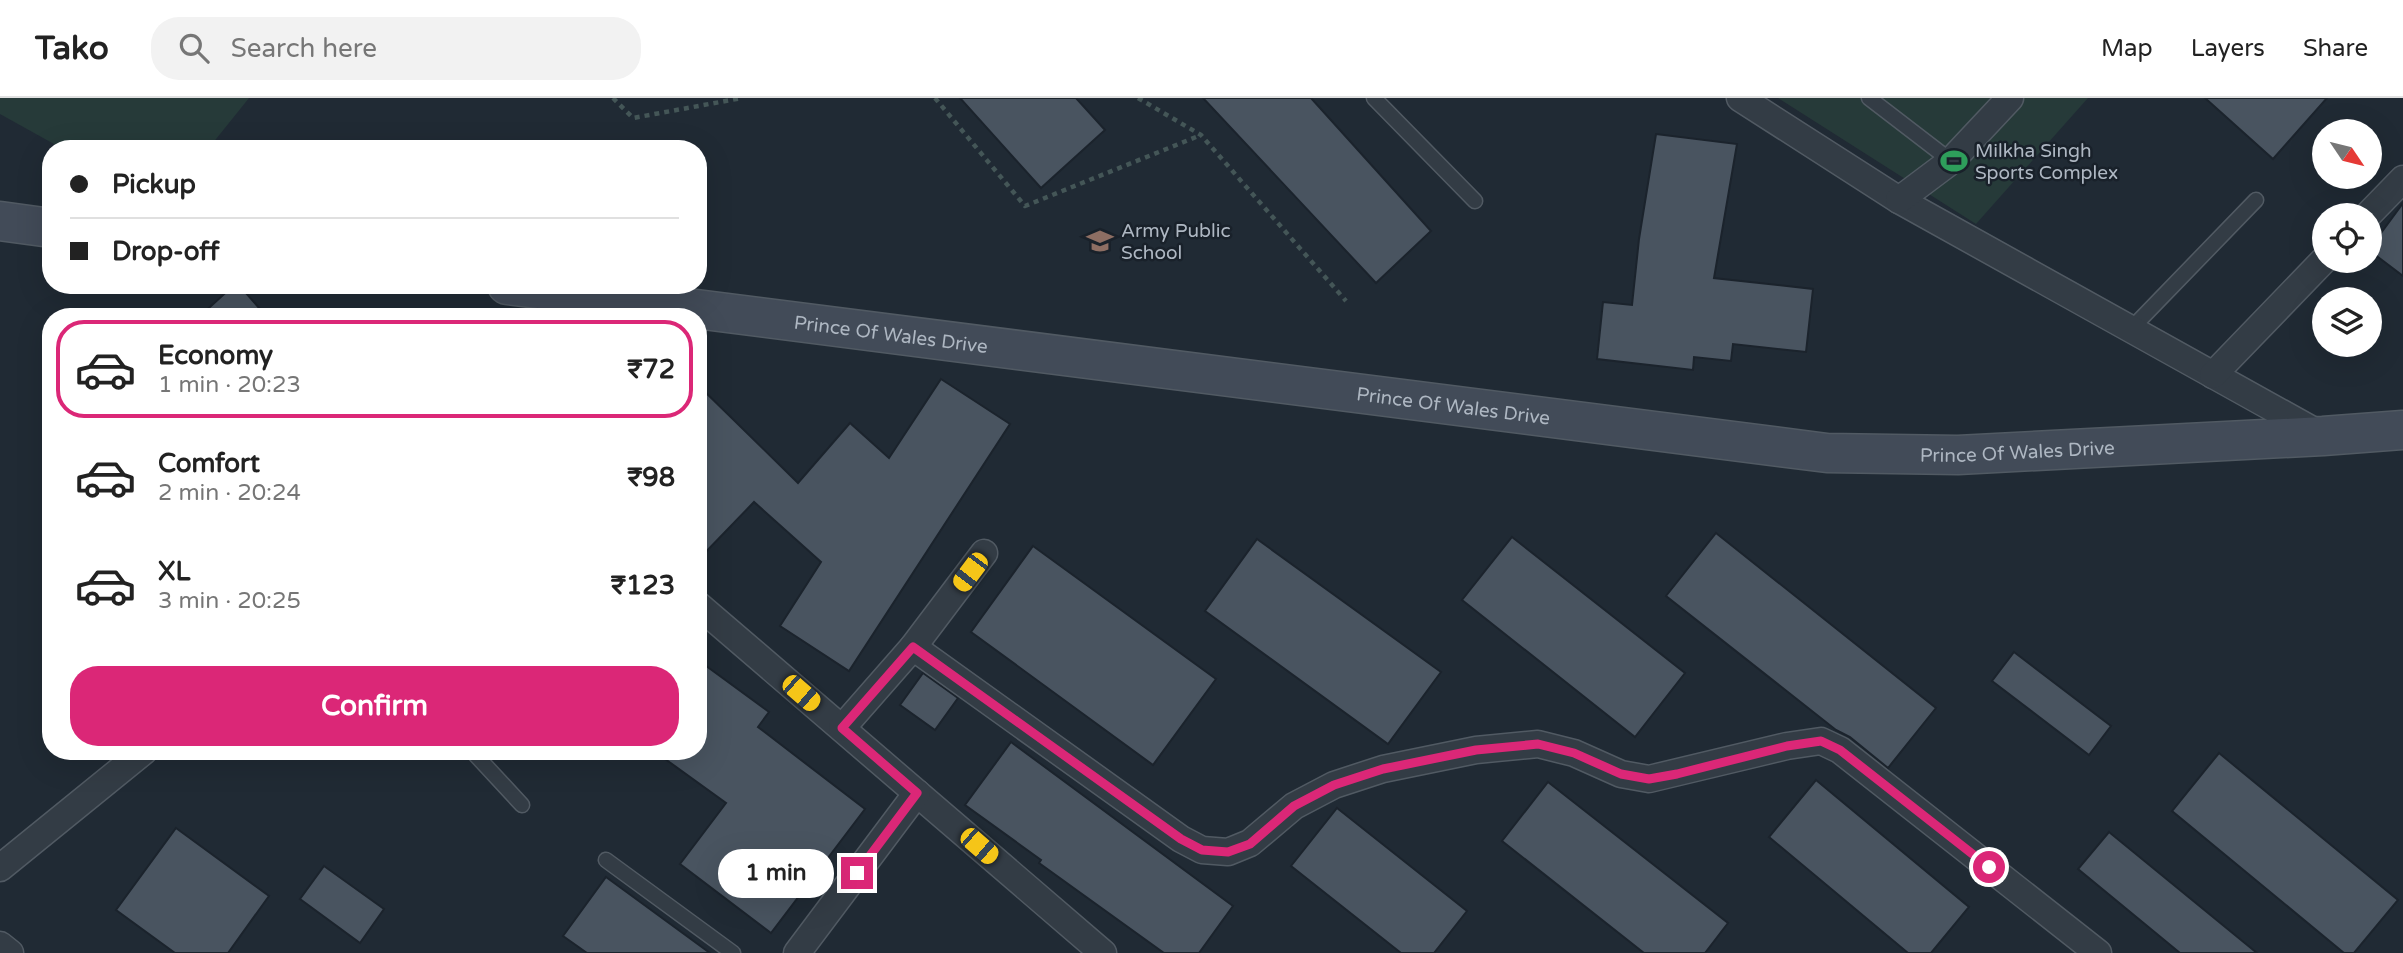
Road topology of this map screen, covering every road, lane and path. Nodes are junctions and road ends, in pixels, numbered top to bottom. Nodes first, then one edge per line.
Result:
1 (613, 98) edge
2 (742, 98) edge
3 (936, 98) edge
4 (1138, 98) edge
5 (1374, 98) edge
6 (1740, 98) edge
7 (1869, 98) edge
8 (2010, 98) edge
9 (1201, 135) junction
10 (1951, 161) junction
11 (2403, 179) edge
12 (1899, 200) junction
13 (2256, 200) dead end
14 (1475, 201) dead end
15 (2380, 203) edge
16 (0, 221) edge
17 (42, 227) edge
18 (2312, 272) edge
19 (558, 294) edge
20 (1346, 301) dead end
21 (638, 308) edge
22 (707, 317) edge
23 (2131, 329) junction
24 (2213, 375) junction
25 (2403, 430) edge
26 (2323, 436) junction
27 (984, 553) dead end
28 (707, 613) edge
29 (913, 647) junction
30 (842, 728) junction
31 (133, 760) edge
32 (480, 760) edge
33 (917, 793) junction
34 (522, 805) dead end
35 (606, 860) dead end
36 (0, 868) edge
37 (0, 945) edge
38 (9, 953) edge
39 (733, 953) edge
40 (797, 953) edge
41 (1103, 953) edge
42 (2098, 953) edge

1 - 2 path
3 - 9 path
4 - 9 path
5 - 14 lane
6 - 12 street
7 - 10 lane
8 - 10 street
9 - 20 path
10 - 12 street
11 - 15 street
12 - 23 street
13 - 23 lane
16 - 17 main road
18 - 24 street
19 - 21 main road, Prince Of Wales Drive
22 - 26 main road, Prince Of Wales Drive
23 - 24 street
24 - 26 street
25 - 26 main road, Prince Of Wales Drive
27 - 29 street
28 - 30 street
29 - 30 street
29 - 42 street
30 - 33 street
31 - 36 street
32 - 34 lane
33 - 40 street
33 - 41 street
35 - 39 lane
37 - 38 street

